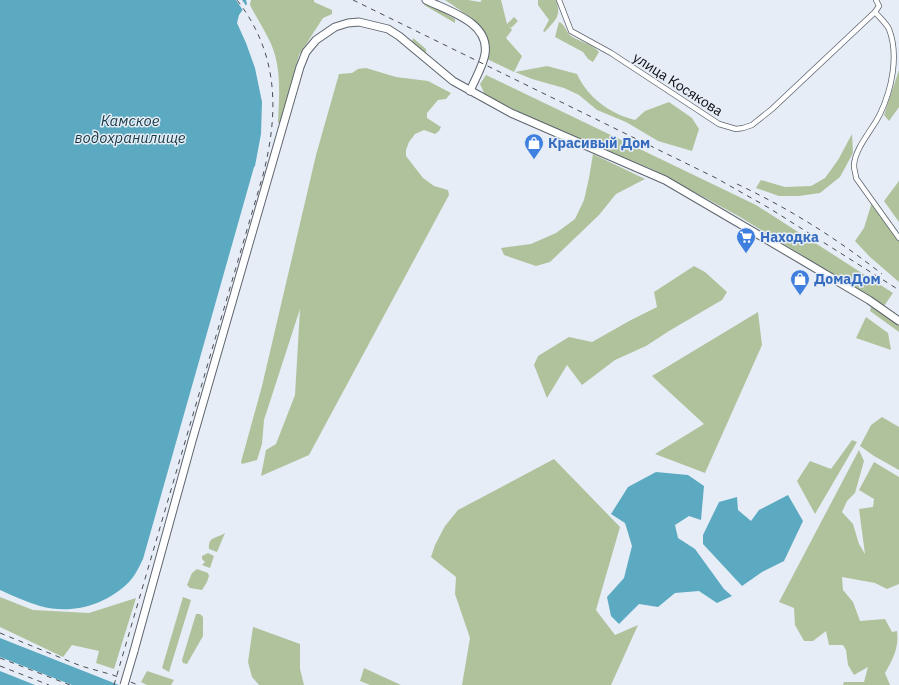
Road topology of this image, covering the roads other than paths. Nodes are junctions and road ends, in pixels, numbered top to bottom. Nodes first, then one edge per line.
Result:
1 (426, 0) edge
2 (436, 0) edge
3 (559, 0) edge
4 (876, 0) edge
5 (875, 12) junction
6 (457, 14) junction
7 (470, 91) junction
8 (899, 238) edge
9 (899, 321) edge
10 (124, 685) edge

1 - 6 main road
2 - 6 main road
3 - 5 street, улица Косякова
4 - 5 street
5 - 8 street
6 - 7 main road
7 - 9 main road
7 - 10 main road, bridge

